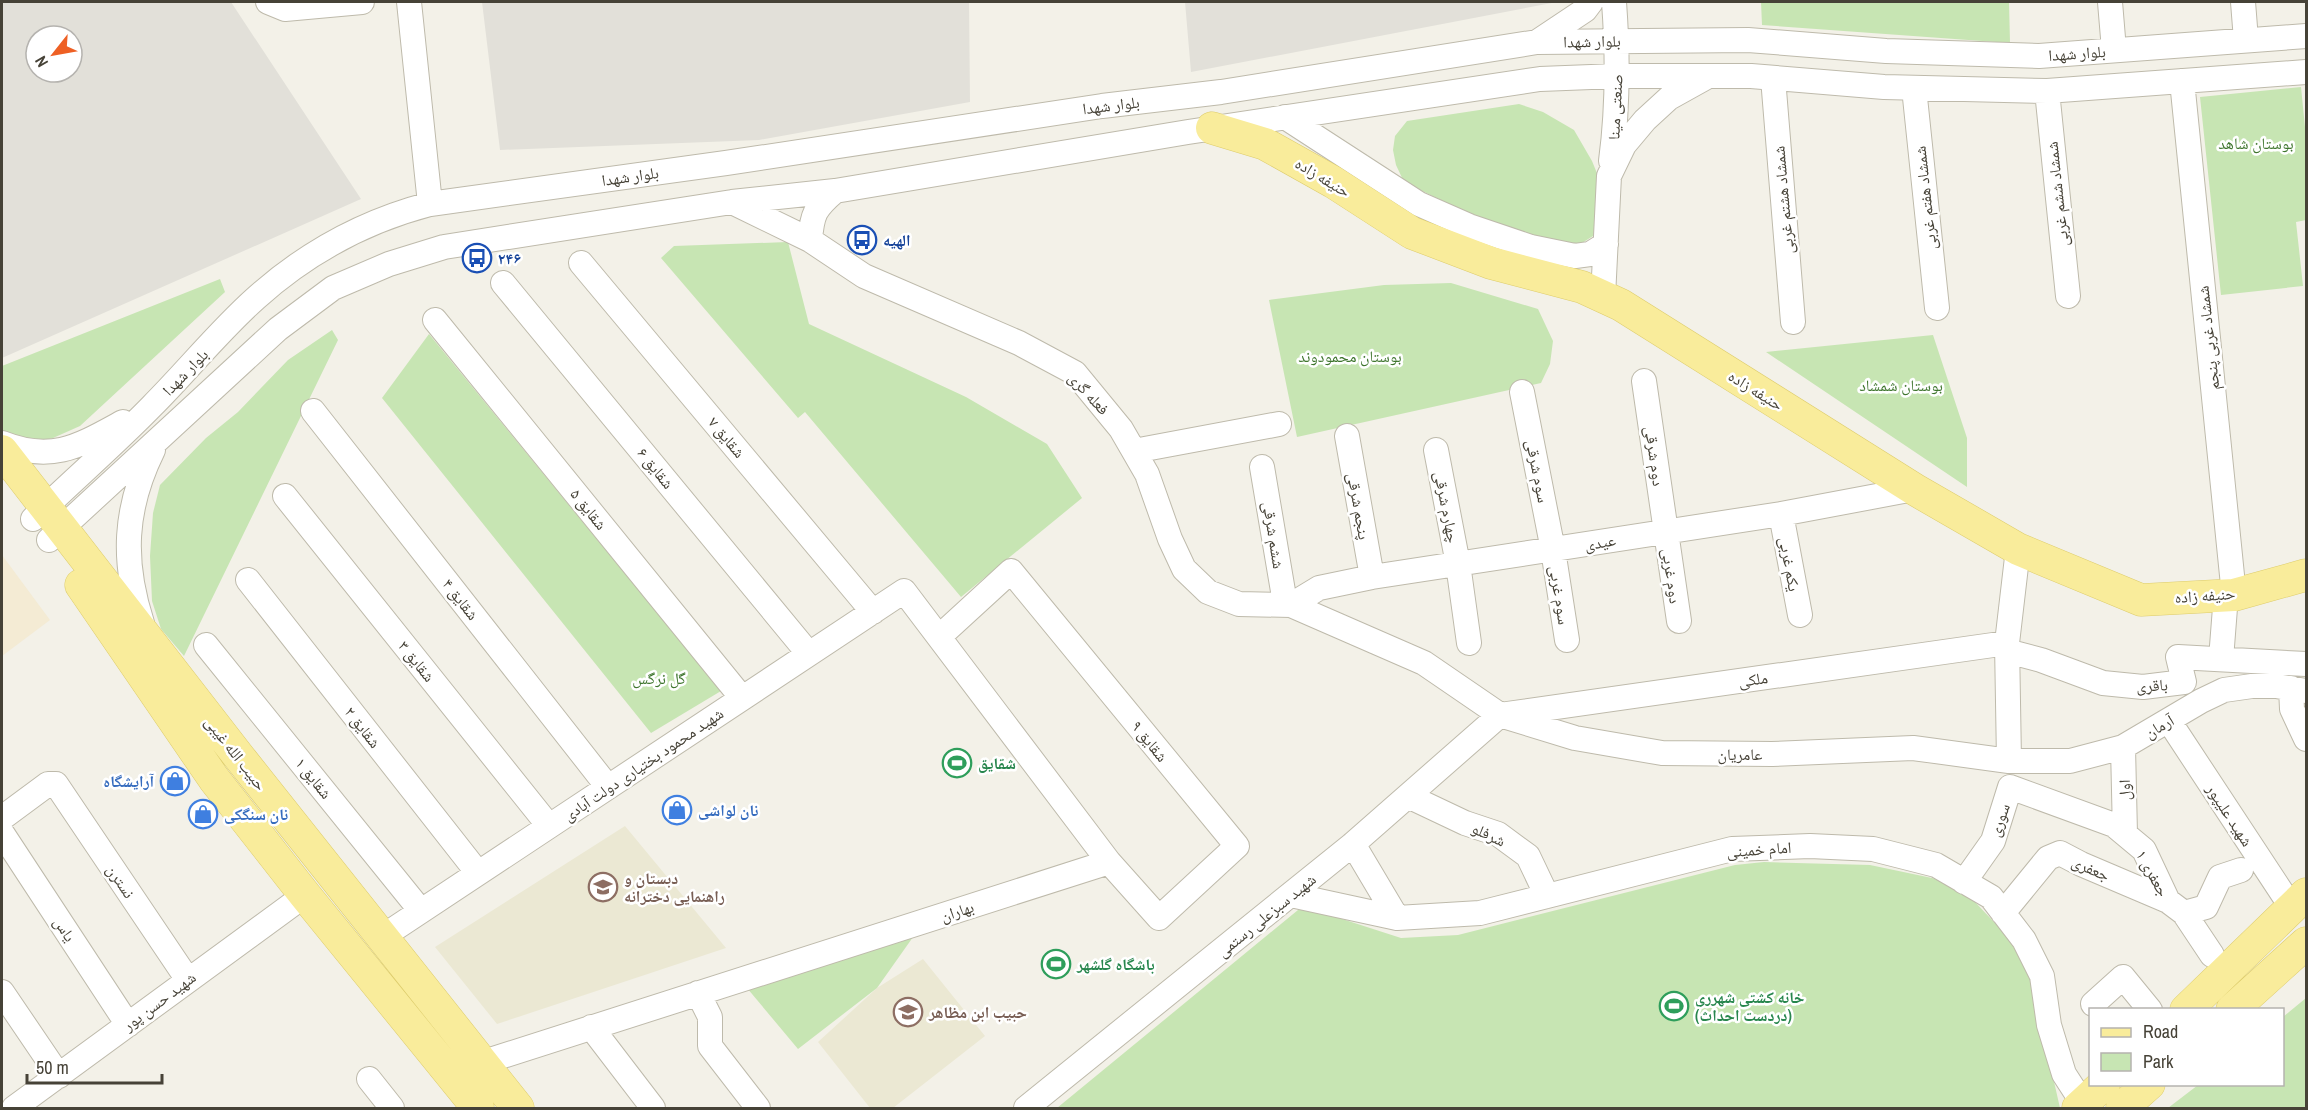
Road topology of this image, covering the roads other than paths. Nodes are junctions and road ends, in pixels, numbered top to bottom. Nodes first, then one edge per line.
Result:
1 (268, 2) edge
2 (362, 2) edge
3 (409, 2) edge
4 (1591, 2) edge
5 (1614, 2) edge
6 (2110, 2) edge
7 (2243, 2) edge
8 (2307, 36) edge
9 (2246, 40) junction
10 (1617, 41) junction
11 (1538, 42) junction
12 (2114, 50) junction
13 (2307, 72) edge
14 (1617, 76) junction
15 (1707, 77) junction
16 (1773, 78) junction
17 (2182, 81) junction
18 (1914, 88) junction
19 (2047, 92) junction
20 (1286, 117) junction
21 (1212, 128) junction
22 (726, 163) junction
23 (1609, 176) junction
24 (835, 191) junction
25 (732, 202) junction
26 (430, 204) junction
27 (810, 240) junction
28 (1606, 244) junction
29 (581, 262) dead end
30 (503, 283) dead end
31 (2067, 296) dead end
32 (1603, 297) junction
33 (1936, 308) dead end
34 (435, 320) dead end
35 (1793, 322) dead end
36 (1644, 381) dead end
37 (1522, 393) dead end
38 (152, 407) junction
39 (313, 411) dead end
40 (1279, 424) dead end
41 (1347, 435) dead end
42 (159, 438) junction
43 (2, 443) edge
44 (1436, 450) dead end
45 (2, 451) edge
46 (1134, 451) junction
47 (1262, 467) dead end
48 (2, 478) edge
49 (1914, 489) junction
50 (285, 496) dead end
51 (1781, 513) junction
52 (47, 524) junction
53 (1666, 530) junction
54 (2018, 549) junction
55 (1553, 550) junction
56 (1458, 564) junction
57 (2307, 575) edge
58 (1372, 577) junction
59 (248, 580) dead end
60 (2230, 595) junction
61 (1288, 604) junction
62 (873, 612) junction
63 (1800, 615) dead end
64 (1679, 621) dead end
65 (939, 637) junction
66 (147, 639) junction
67 (1567, 640) dead end
68 (1469, 643) dead end
69 (206, 645) dead end
70 (2007, 647) junction
71 (809, 654) junction
72 (2221, 659) junction
73 (2307, 664) edge
74 (2299, 690) edge
75 (742, 698) junction
76 (1500, 715) junction
77 (2169, 721) junction
78 (2307, 740) edge
79 (2123, 747) junction
80 (240, 758) junction
81 (2009, 760) junction
82 (214, 779) junction
83 (608, 787) junction
84 (2010, 787) joint
85 (1408, 796) junction
86 (2, 818) edge
87 (549, 826) junction
88 (2, 833) edge
89 (2125, 834) junction
90 (1353, 844) junction
91 (1109, 862) junction
92 (2241, 870) dead end
93 (478, 873) junction
94 (1964, 882) junction
95 (305, 895) junction
96 (1291, 895) junction
97 (1547, 896) junction
98 (2299, 901) edge
99 (2176, 907) junction
100 (422, 911) junction
101 (2003, 913) junction
102 (1397, 918) junction
103 (382, 937) junction
104 (2307, 943) edge
105 (2219, 963) junction
106 (188, 980) junction
107 (2, 992) edge
108 (698, 993) junction
109 (2094, 1004) dead end
110 (2148, 1008) edge
111 (2187, 1008) edge
112 (2234, 1008) edge
113 (128, 1025) junction
114 (591, 1027) junction
115 (480, 1063) junction
116 (59, 1076) junction
117 (369, 1079) dead end
118 (2147, 1086) edge
119 (2087, 1101) edge
120 (467, 1105) edge
121 (14, 1108) edge
122 (392, 1108) edge
123 (518, 1108) edge
124 (653, 1108) edge
125 (758, 1108) edge
126 (1026, 1108) edge
127 (2122, 1108) edge

1 - 2 street
3 - 26 street
4 - 11 street
5 - 10 street, صنعتی مینا
6 - 12 street
7 - 9 street
8 - 9 street, بلوار شهدا
9 - 12 street, بلوار شهدا
10 - 11 street, بلوار شهدا
10 - 12 street, بلوار شهدا
10 - 14 street, صنعتی مینا
11 - 22 street, بلوار شهدا
13 - 17 street, بلوار شهدا
14 - 15 street, بلوار شهدا
14 - 20 street, بلوار شهدا
14 - 23 street, صنعتی مینا
15 - 16 street, بلوار شهدا
15 - 23 street
16 - 18 street, بلوار شهدا
16 - 35 street, شمشاد هشتم غربی
17 - 19 street, بلوار شهدا
17 - 60 street, شمشاد غربی پنجم
18 - 19 street, بلوار شهدا
18 - 33 street, شمشاد هفتم غربی
19 - 31 street, شمشاد ششم غربی
20 - 21 street, بلوار شهدا
20 - 28 street
21 - 24 street, بلوار شهدا
21 - 32 main road, حنیفه زاده
22 - 25 street
22 - 26 street, بلوار شهدا
23 - 28 street, صنعتی مینا
24 - 25 street, بلوار شهدا
24 - 27 street
25 - 27 street, فعله گری
25 - 42 street, بلوار شهدا
26 - 38 street, بلوار شهدا
27 - 46 street, فعله گری
28 - 32 street, صنعتی مینا
29 - 62 street, شقایق ۷
30 - 71 street, شقایق ۶
32 - 49 main road, حنیفه زاده
34 - 75 street, شقایق ۵
36 - 53 street, دوم شرقی
37 - 55 street, سوم شرقی
38 - 43 street
38 - 52 street, بلوار شهدا
39 - 83 street, شقایق ۴
40 - 46 street
41 - 58 street, پنجم شرقی
42 - 52 street, بلوار شهدا
42 - 66 street
44 - 56 street, چهارم شرقی
45 - 52 main road, حبیب الله غیبی
46 - 61 street, فعله گری
47 - 61 street, ششم شرقی
48 - 52 main road, حبیب الله غیبی
49 - 51 street, عیدی
49 - 54 main road, حنیفه زاده
50 - 87 street, شقایق ۳
51 - 53 street, عیدی
51 - 63 street, یکم غربی
52 - 66 main road, حبیب الله غیبی
52 - 82 main road, حبیب الله غیبی
53 - 55 street, عیدی
53 - 64 street, دوم غربی
54 - 60 main road, حنیفه زاده
54 - 70 street
55 - 56 street, عیدی
55 - 67 street, سوم غربی
56 - 58 street, عیدی
56 - 68 street, چهارم شرقی
57 - 60 main road, حنیفه زاده
58 - 61 street, عیدی
59 - 93 street, شقایق ۲
60 - 72 street
61 - 76 street, عامریان
62 - 65 street, شهید محمود بختیاری دولت آبادی
62 - 71 street, شهید محمود بختیاری دولت آبادی
65 - 91 street
65 - 91 street, شقایق ۹
66 - 80 main road, حبیب الله غیبی
69 - 100 street, شقایق ۱
70 - 72 street, باقری
70 - 76 street, ملکی
70 - 81 street
71 - 75 street, شهید محمود بختیاری دولت آبادی
72 - 73 street, باقری
74 - 77 street, آرمان
74 - 78 street
75 - 83 street, شهید محمود بختیاری دولت آبادی
76 - 81 street, عامریان
76 - 85 street, شهید سبزعلی رستمی
77 - 79 street, آرمان
77 - 98 street, شهید علیپور
79 - 81 street, آرمان
79 - 89 street, اول
80 - 82 main road
80 - 103 main road, حبیب الله غیبی
82 - 95 main road, حبیب الله غیبی
83 - 87 street, شهید محمود بختیاری دولت آبادی
84 - 89 street, جعفری ۱
84 - 94 street, سوری
85 - 90 street, شهید سبزعلی رستمی
85 - 97 street, شرفلو
86 - 106 street, نسترن
87 - 93 street, شهید محمود بختیاری دولت آبادی
88 - 113 street, یاس
89 - 99 street, جعفری ۱
90 - 96 street, شهید سبزعلی رستمی
90 - 102 street
91 - 108 street, بهاران
92 - 99 street
93 - 100 street, شهید محمود بختیاری دولت آبادی
94 - 97 street, امام خمینی
94 - 101 street, امام خمینی
95 - 106 street, شهید حسن پور
95 - 120 main road, حبیب الله غیبی
96 - 102 street, امام خمینی
96 - 126 street, شهید سبزعلی رستمی
97 - 102 street, امام خمینی
98 - 105 main road
99 - 101 street, جعفری
99 - 105 street, جعفری ۱
100 - 103 street, شهید محمود بختیاری دولت آبادی
101 - 119 street, امام خمینی
103 - 115 main road, حبیب الله غیبی
104 - 112 main road
105 - 111 main road
106 - 113 street, شهید حسن پور
107 - 116 street
108 - 114 street, بهاران
108 - 125 street
109 - 110 street
113 - 116 street, شهید حسن پور
114 - 115 street, بهاران
114 - 124 street
115 - 123 main road, حبیب الله غیبی
116 - 121 street, شهید حسن پور
117 - 122 street
118 - 127 main road

